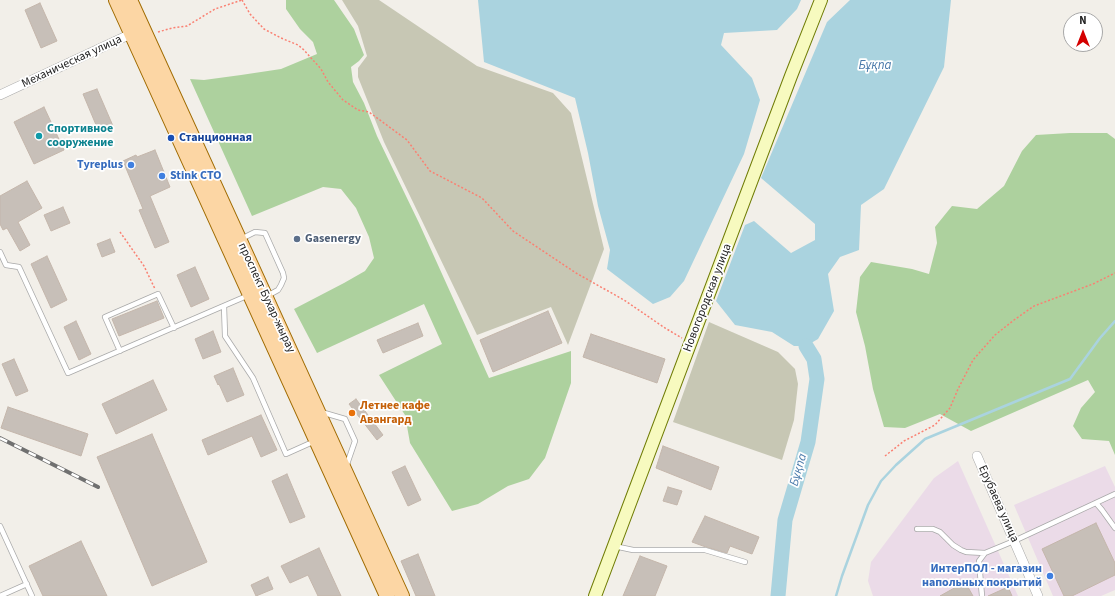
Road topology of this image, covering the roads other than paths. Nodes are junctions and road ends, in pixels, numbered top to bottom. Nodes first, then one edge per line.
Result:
1 (116, 0) edge
2 (130, 0) edge
3 (821, 0) edge
4 (140, 32) junction
5 (0, 95) edge
6 (239, 239) junction
7 (0, 252) edge
8 (250, 295) junction
9 (266, 297) junction
10 (224, 306) junction
11 (174, 328) junction
12 (120, 351) junction
13 (318, 410) junction
14 (322, 437) junction
15 (977, 456) dead end
16 (345, 471) junction
17 (1115, 494) edge
18 (1096, 503) junction
19 (0, 526) edge
20 (1115, 528) edge
21 (917, 529) dead end
22 (1014, 541) junction
23 (614, 546) junction
24 (985, 553) junction
25 (745, 562) dead end
26 (27, 584) junction
27 (0, 596) edge
28 (32, 596) edge
29 (387, 596) edge
30 (402, 596) edge
31 (595, 596) edge
32 (982, 596) edge
33 (1038, 596) edge

1 - 4 main road, проспект Бухар-жырау
2 - 4 main road, проспект Бухар-жырау
3 - 23 street, Новогородская улица
4 - 5 street, Механическая улица
4 - 6 main road, проспект Бухар-жырау
4 - 8 main road, проспект Бухар-жырау
6 - 9 main road, проспект Бухар-жырау
6 - 9 lane
7 - 12 lane
8 - 10 lane
8 - 14 main road, проспект Бухар-жырау
9 - 13 main road, проспект Бухар-жырау
10 - 11 lane
10 - 14 lane
11 - 12 lane
11 - 12 lane
13 - 14 main road, проспект Бухар-жырау
13 - 16 lane
14 - 16 main road, проспект Бухар-жырау
14 - 29 main road, проспект Бухар-жырау
15 - 22 street, Ерубаева улица
16 - 30 main road, проспект Бухар-жырау
17 - 18 lane
18 - 20 lane
18 - 22 lane
19 - 26 lane
21 - 24 lane
22 - 24 lane
22 - 33 street, Ерубаева улица
23 - 25 lane
23 - 31 street, Новогородская улица
24 - 32 lane
26 - 27 lane
26 - 28 lane

